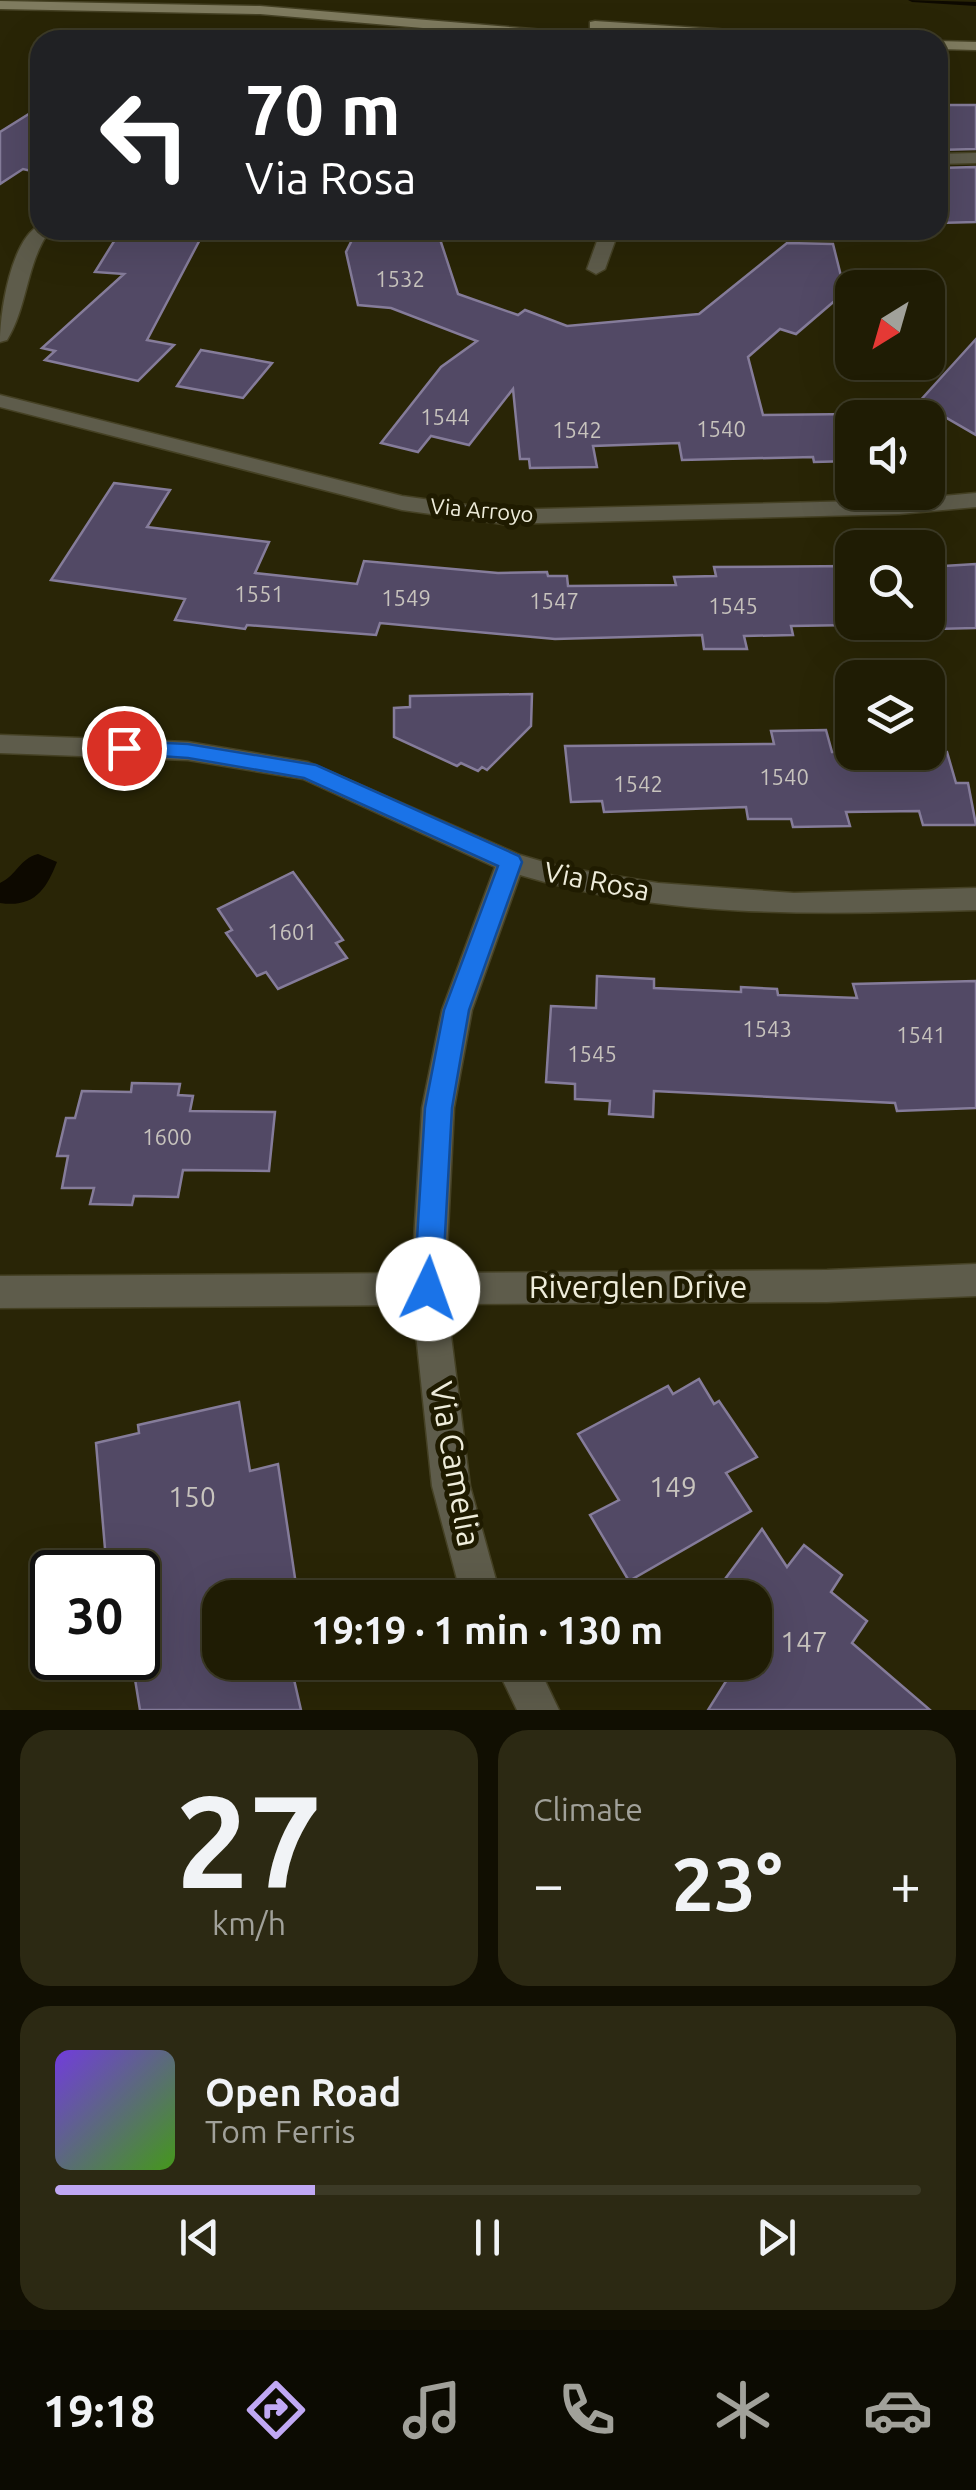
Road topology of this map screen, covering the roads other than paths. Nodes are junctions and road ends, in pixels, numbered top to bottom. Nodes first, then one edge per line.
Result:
1 (298, 0) edge
2 (0, 5) edge
3 (261, 5) edge
4 (515, 30) edge
5 (688, 30) edge
6 (948, 45) edge
7 (976, 46) edge
8 (948, 56) edge
9 (976, 57) edge
10 (976, 158) edge
11 (948, 159) edge
12 (32, 240) edge
13 (606, 240) edge
14 (596, 269) dead end
15 (0, 336) edge
16 (0, 401) edge
17 (976, 500) edge
18 (0, 744) edge
19 (510, 862) junction
20 (976, 898) edge
21 (976, 1280) edge
22 (428, 1289) junction
23 (0, 1292) edge
24 (477, 1580) edge
25 (523, 1680) edge
26 (538, 1710) edge

1 - 5 main road
2 - 3 main road
3 - 4 main road
6 - 7 main road
8 - 9 main road
10 - 11 street
12 - 15 street
13 - 14 street
16 - 17 street, Via Arroyo
18 - 19 street, Via Rosa
19 - 20 street, Via Rosa
19 - 22 street, Via Camelia
21 - 22 street, Riverglen Drive
22 - 23 street, Riverglen Drive
22 - 24 street, Via Camelia
25 - 26 street

